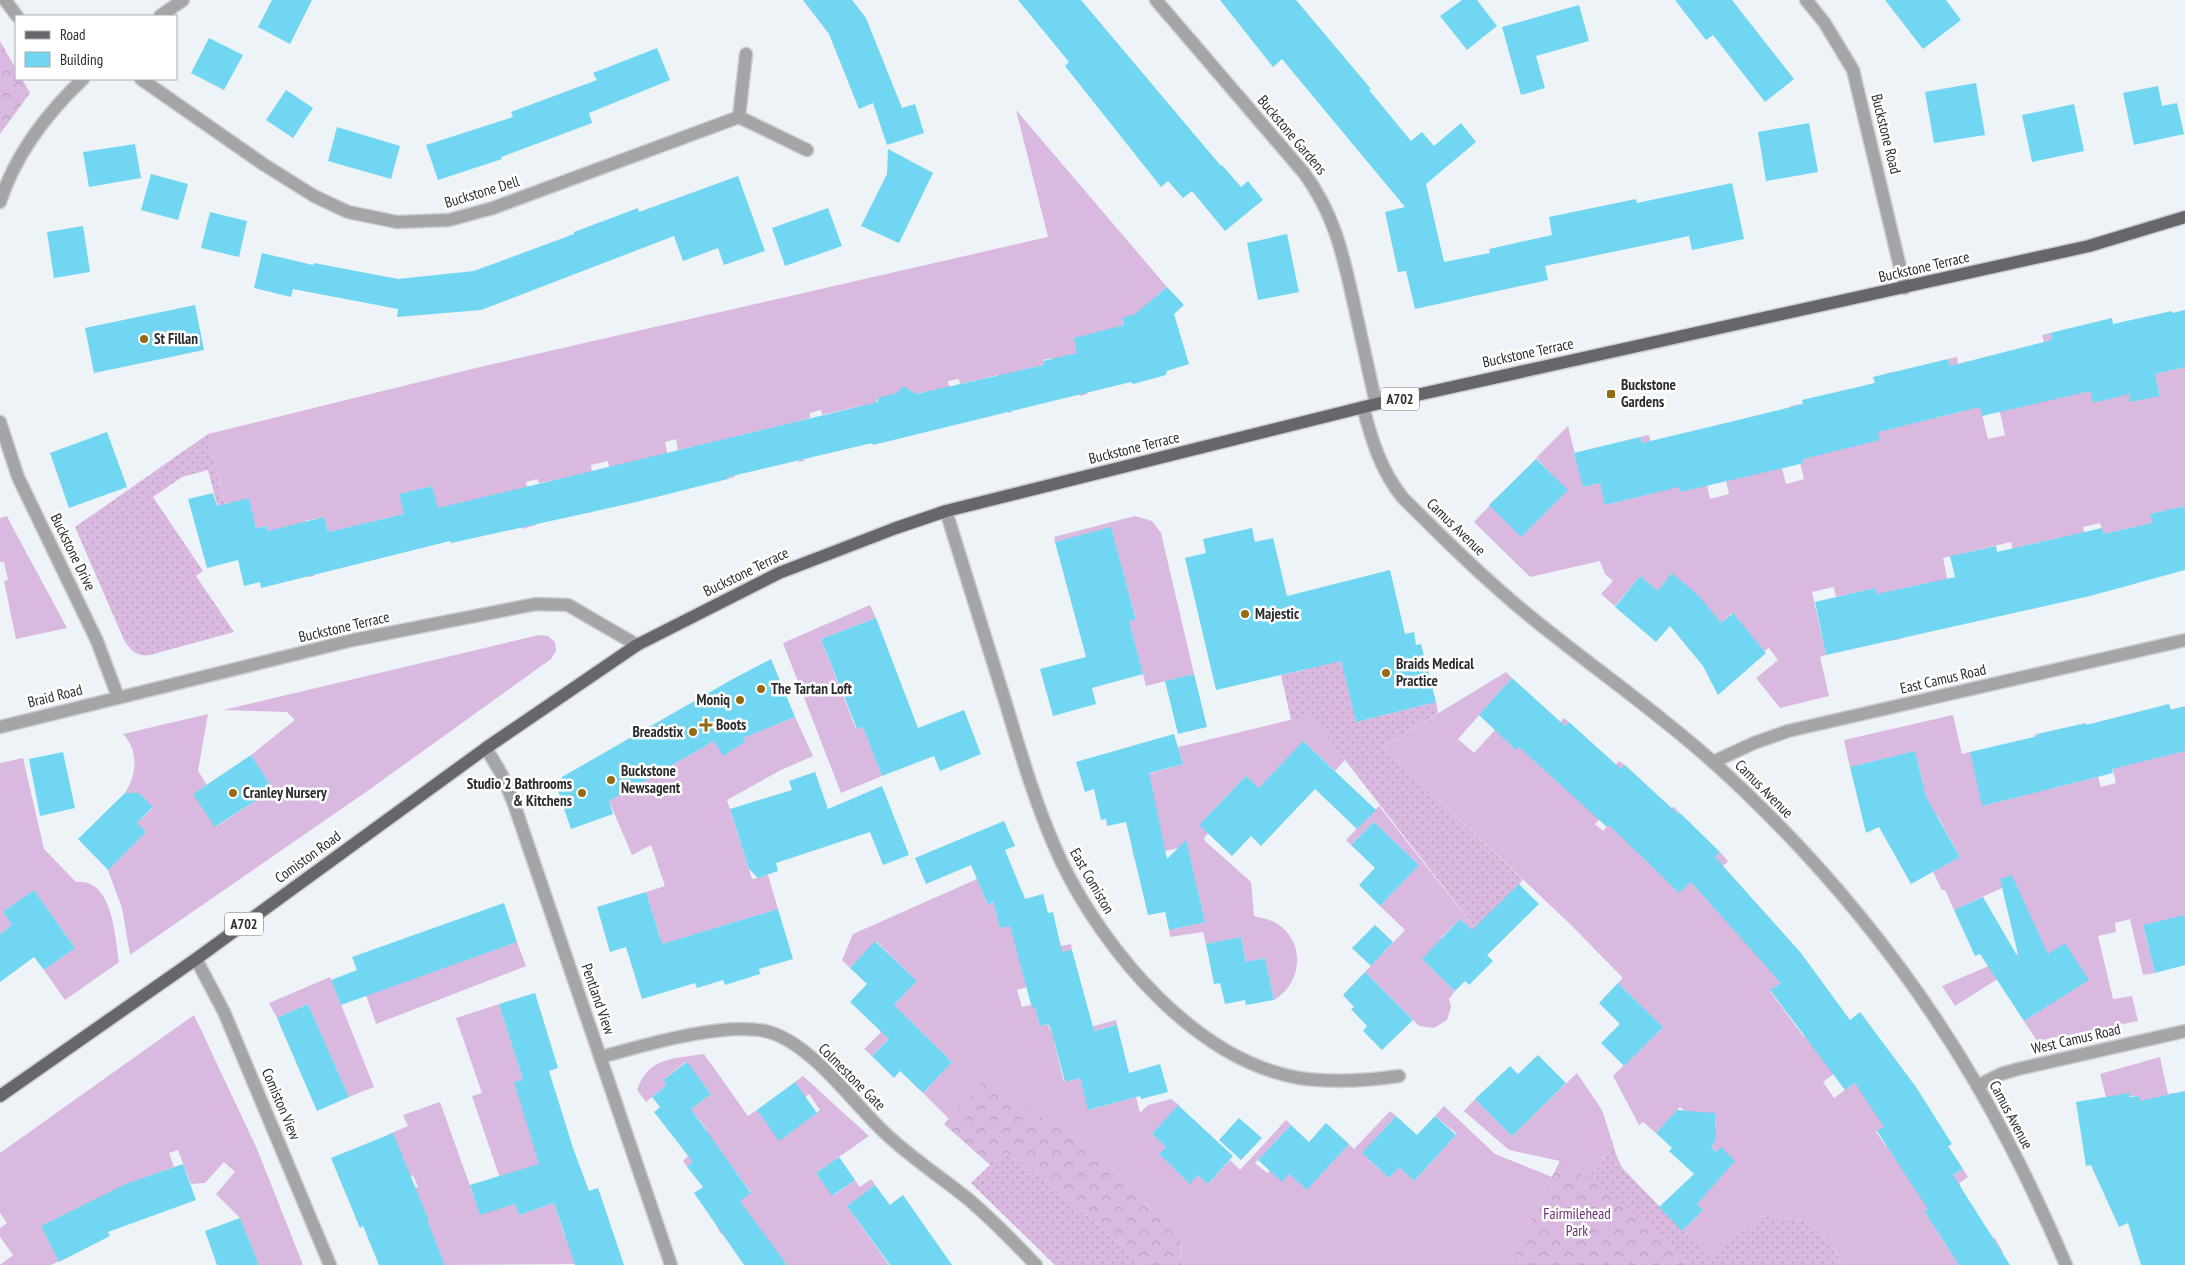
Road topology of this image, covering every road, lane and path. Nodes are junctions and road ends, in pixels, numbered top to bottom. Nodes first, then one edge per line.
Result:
1 (5, 0) edge
2 (184, 0) edge
3 (1156, 0) edge
4 (1806, 0) edge
5 (16, 15) edge
6 (162, 15) edge
7 (746, 54) dead end
8 (142, 80) edge
9 (75, 82) edge
10 (739, 117) junction
11 (807, 150) dead end
12 (0, 202) edge
13 (2185, 217) edge
14 (1905, 288) junction
15 (1376, 404) junction
16 (1363, 407) junction
17 (0, 422) edge
18 (946, 511) junction
19 (2185, 640) edge
20 (637, 645) junction
21 (118, 697) junction
22 (0, 727) edge
23 (486, 748) junction
24 (1713, 762) junction
25 (196, 959) junction
26 (2185, 1032) edge
27 (601, 1057) junction
28 (1399, 1076) dead end
29 (1977, 1086) junction
30 (0, 1096) edge
31 (330, 1265) edge
32 (671, 1265) edge
33 (1036, 1265) edge
34 (2066, 1265) edge

1 - 5 street
2 - 6 street
3 - 15 street, Buckstone Gardens
4 - 14 street, Buckstone Road
7 - 10 street
8 - 10 street, Buckstone Dell
9 - 12 street
10 - 11 street
13 - 14 main road, Buckstone Terrace / A702
14 - 15 main road, Buckstone Terrace / A702
15 - 16 main road, Buckstone Terrace / A702
16 - 18 main road, Buckstone Terrace / A702
16 - 24 street, Camus Avenue
17 - 21 street, Buckstone Drive
18 - 20 main road, Buckstone Terrace / A702
18 - 28 street, East Comiston
19 - 24 street, East Camus Road
20 - 21 street, Buckstone Terrace
20 - 23 main road, Comiston Road / A702
21 - 22 street, Braid Road
23 - 25 main road, Comiston Road / A702
23 - 27 street, Pentland View
24 - 29 street, Camus Avenue
25 - 30 main road, Comiston Road / A702
25 - 31 street, Comiston View
26 - 29 street, West Camus Road
27 - 32 street, Pentland View
27 - 33 street, Colmestone Gate
29 - 34 street, Camus Avenue

